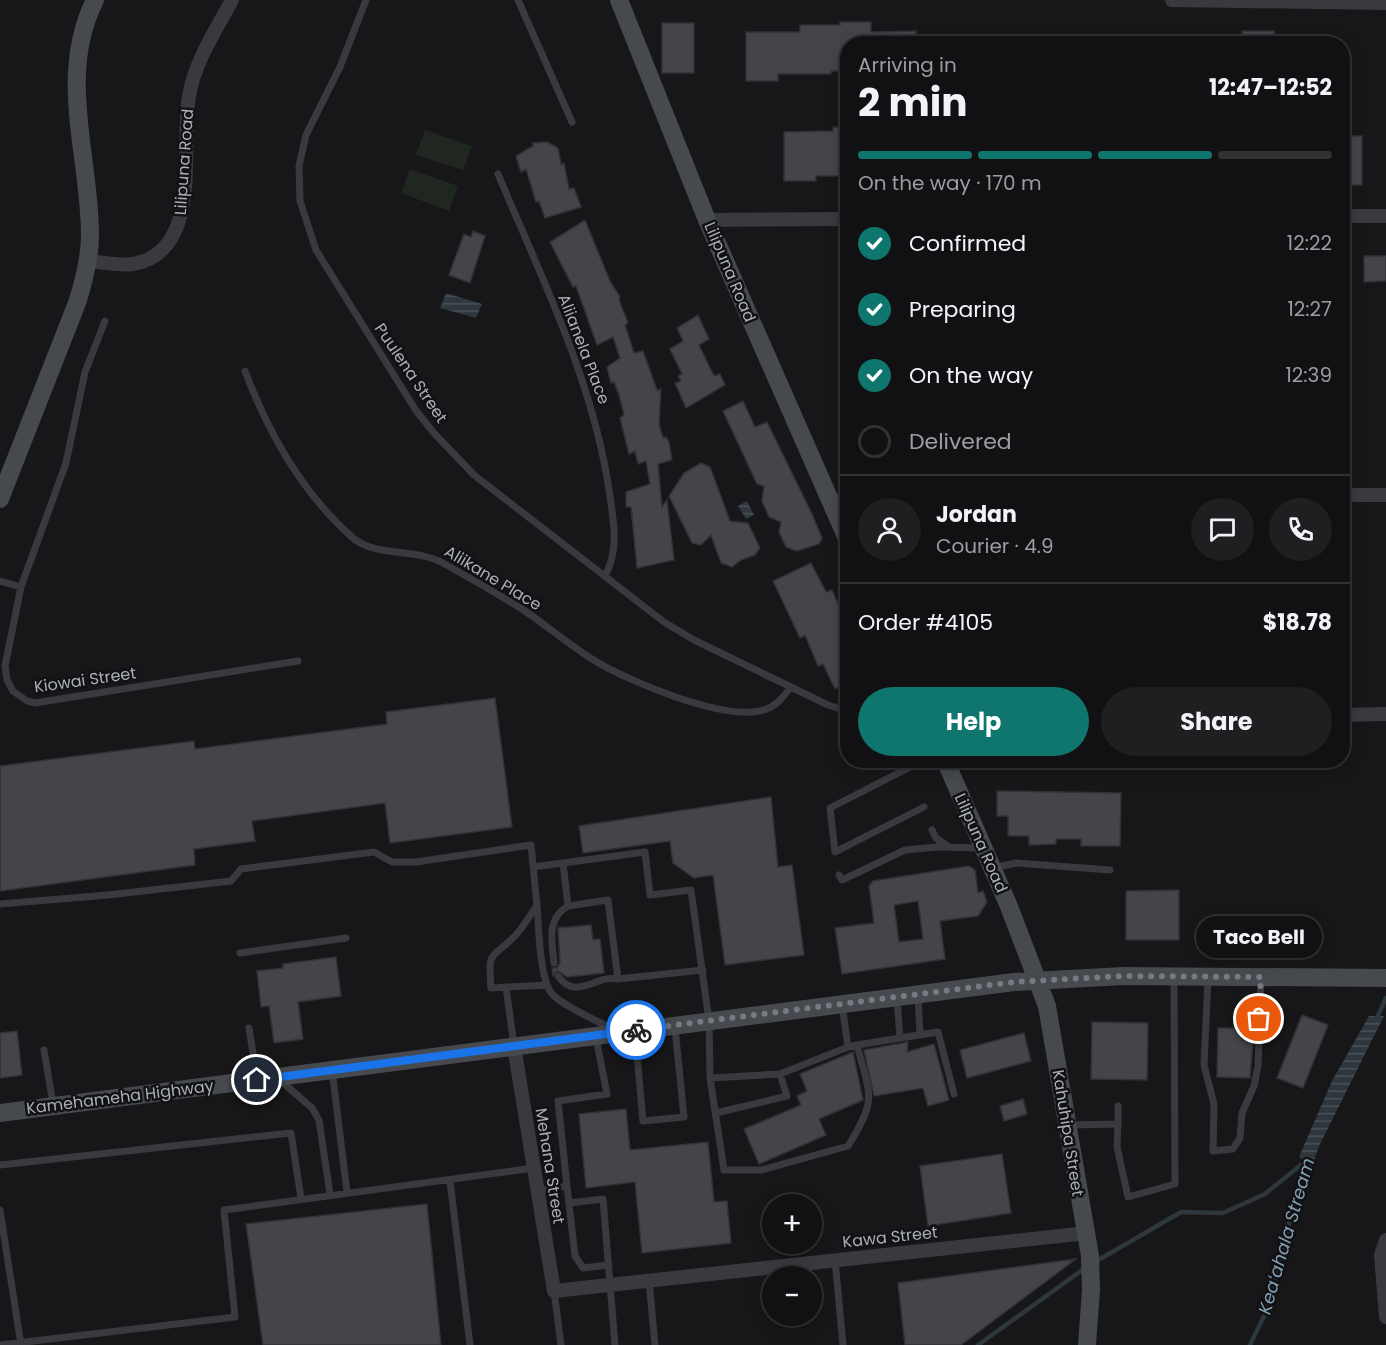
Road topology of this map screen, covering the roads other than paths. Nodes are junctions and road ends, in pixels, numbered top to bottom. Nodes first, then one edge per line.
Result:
1 (95, 0) edge
2 (232, 0) edge
3 (366, 0) edge
4 (518, 0) edge
5 (619, 0) edge
6 (1172, 0) edge
7 (1386, 3) edge
8 (572, 122) dead end
9 (498, 174) dead end
10 (1350, 216) edge
11 (1386, 216) edge
12 (707, 219) junction
13 (840, 219) edge
14 (88, 261) junction
15 (105, 321) dead end
16 (245, 371) dead end
17 (1350, 495) edge
18 (1386, 495) edge
19 (0, 499) edge
20 (840, 512) edge
21 (605, 576) junction
22 (0, 581) edge
23 (21, 587) junction
24 (298, 661) dead end
25 (791, 687) junction
26 (840, 709) edge
27 (1386, 714) edge
28 (1350, 715) edge
29 (908, 768) edge
30 (948, 768) edge
31 (924, 807) dead end
32 (932, 830) dead end
33 (949, 847) junction
34 (983, 848) junction
35 (563, 863) junction
36 (532, 867) junction
37 (993, 868) junction
38 (1110, 870) dead end
39 (839, 875) dead end
40 (0, 904) edge
41 (537, 906) junction
42 (568, 906) junction
43 (1017, 925) joint
44 (346, 938) dead end
45 (240, 952) dead end
46 (554, 963) dead end
47 (703, 970) junction
48 (558, 976) dead end
49 (1174, 976) junction
50 (1208, 976) junction
51 (1261, 977) junction
52 (1384, 978) edge
53 (618, 980) junction
54 (1036, 981) junction
55 (547, 985) junction
56 (506, 987) junction
57 (918, 994) junction
58 (897, 997) junction
59 (842, 1004) junction
60 (709, 1021) junction
61 (675, 1025) junction
62 (249, 1028) dead end
63 (627, 1031) junction
64 (595, 1035) junction
65 (920, 1035) junction
66 (900, 1038) junction
67 (857, 1045) junction
68 (514, 1046) junction
69 (848, 1047) junction
70 (44, 1050) dead end
71 (332, 1070) junction
72 (780, 1074) junction
73 (277, 1077) junction
74 (710, 1078) junction
75 (257, 1080) junction
76 (954, 1094) dead end
77 (53, 1106) junction
78 (1118, 1106) dead end
79 (0, 1113) edge
80 (716, 1113) junction
81 (1118, 1124) junction
82 (1067, 1126) junction
83 (0, 1165) edge
84 (534, 1168) junction
85 (450, 1181) junction
86 (567, 1186) junction
87 (538, 1191) junction
88 (347, 1192) junction
89 (330, 1194) junction
90 (301, 1198) junction
91 (569, 1203) junction
92 (0, 1210) edge
93 (1087, 1233) junction
94 (1386, 1240) edge
95 (835, 1260) junction
96 (609, 1265) junction
97 (649, 1280) junction
98 (611, 1284) junction
99 (554, 1291) junction
100 (1386, 1317) edge
101 (21, 1343) edge
102 (0, 1345) edge
103 (470, 1345) edge
104 (561, 1345) edge
105 (615, 1345) edge
106 (655, 1345) edge
107 (843, 1345) edge
108 (1087, 1345) edge

1 - 14 street
2 - 14 street, Lilipuna Road
3 - 21 lane, Puulena Street
4 - 8 lane
5 - 12 street, Lilipuna Road
6 - 7 street
9 - 21 lane, Aliianela Place
10 - 11 street
12 - 13 street
12 - 20 street, Lilipuna Road
14 - 19 street
15 - 23 lane, Kiowai Street
16 - 25 lane, Aliikane Place
17 - 18 street
21 - 25 lane, Puulena Street
22 - 23 lane
23 - 24 lane, Kiowai Street
25 - 26 lane, Puulena Street
27 - 28 street
29 - 31 lane
30 - 34 street, Lilipuna Road
32 - 33 lane
33 - 34 lane
33 - 39 lane
34 - 37 street, Lilipuna Road
35 - 36 lane
35 - 42 lane
35 - 47 lane
36 - 40 lane
36 - 41 lane
37 - 38 lane
37 - 43 street, Lilipuna Road
41 - 55 lane
41 - 56 lane
42 - 46 lane
42 - 53 lane
43 - 54 street, Kahuhipa Street
44 - 45 lane
47 - 53 lane
47 - 60 lane
48 - 53 lane
49 - 50 street, Kamehameha Highway
49 - 54 street, Kamehameha Highway
49 - 81 lane
50 - 51 street, Kamehameha Highway
50 - 51 lane
51 - 52 street, Kamehameha Highway
54 - 57 street, Kamehameha Highway
54 - 82 street, Kahuhipa Street
55 - 56 lane
55 - 63 lane
56 - 68 lane
57 - 58 street, Kamehameha Highway
57 - 65 lane
58 - 59 street, Kamehameha Highway
58 - 66 lane
59 - 60 street, Kamehameha Highway
59 - 69 lane
60 - 61 street, Kamehameha Highway
60 - 74 lane
61 - 63 street, Kamehameha Highway
61 - 63 lane
62 - 75 lane
63 - 64 street, Kamehameha Highway
64 - 68 street, Kamehameha Highway
64 - 86 lane
65 - 66 lane
65 - 76 lane
66 - 67 lane
67 - 69 lane
67 - 80 lane
68 - 71 street, Kamehameha Highway
68 - 84 street, Mehana Street
69 - 72 lane
70 - 77 lane
71 - 73 street, Kamehameha Highway
71 - 88 lane
72 - 74 lane
72 - 80 lane
73 - 75 street, Kamehameha Highway
73 - 89 lane
74 - 80 lane
75 - 77 street, Kamehameha Highway
77 - 79 street, Kamehameha Highway
78 - 81 lane
81 - 82 lane
82 - 93 street, Kahuhipa Street
83 - 90 lane
84 - 85 lane
84 - 87 street, Mehana Street
85 - 88 lane
85 - 103 lane
86 - 87 lane
86 - 91 lane
87 - 99 street, Mehana Street
88 - 89 lane
89 - 90 lane
90 - 101 lane
91 - 96 lane
91 - 96 lane
92 - 101 lane
93 - 95 street, Kawa Street
93 - 108 street, Kahuhipa Street
94 - 100 street
95 - 97 street, Kawa Street
95 - 107 lane
96 - 98 lane
97 - 98 street, Kawa Street
97 - 106 lane
98 - 99 street, Kawa Street
98 - 105 lane
99 - 104 lane
101 - 102 lane

